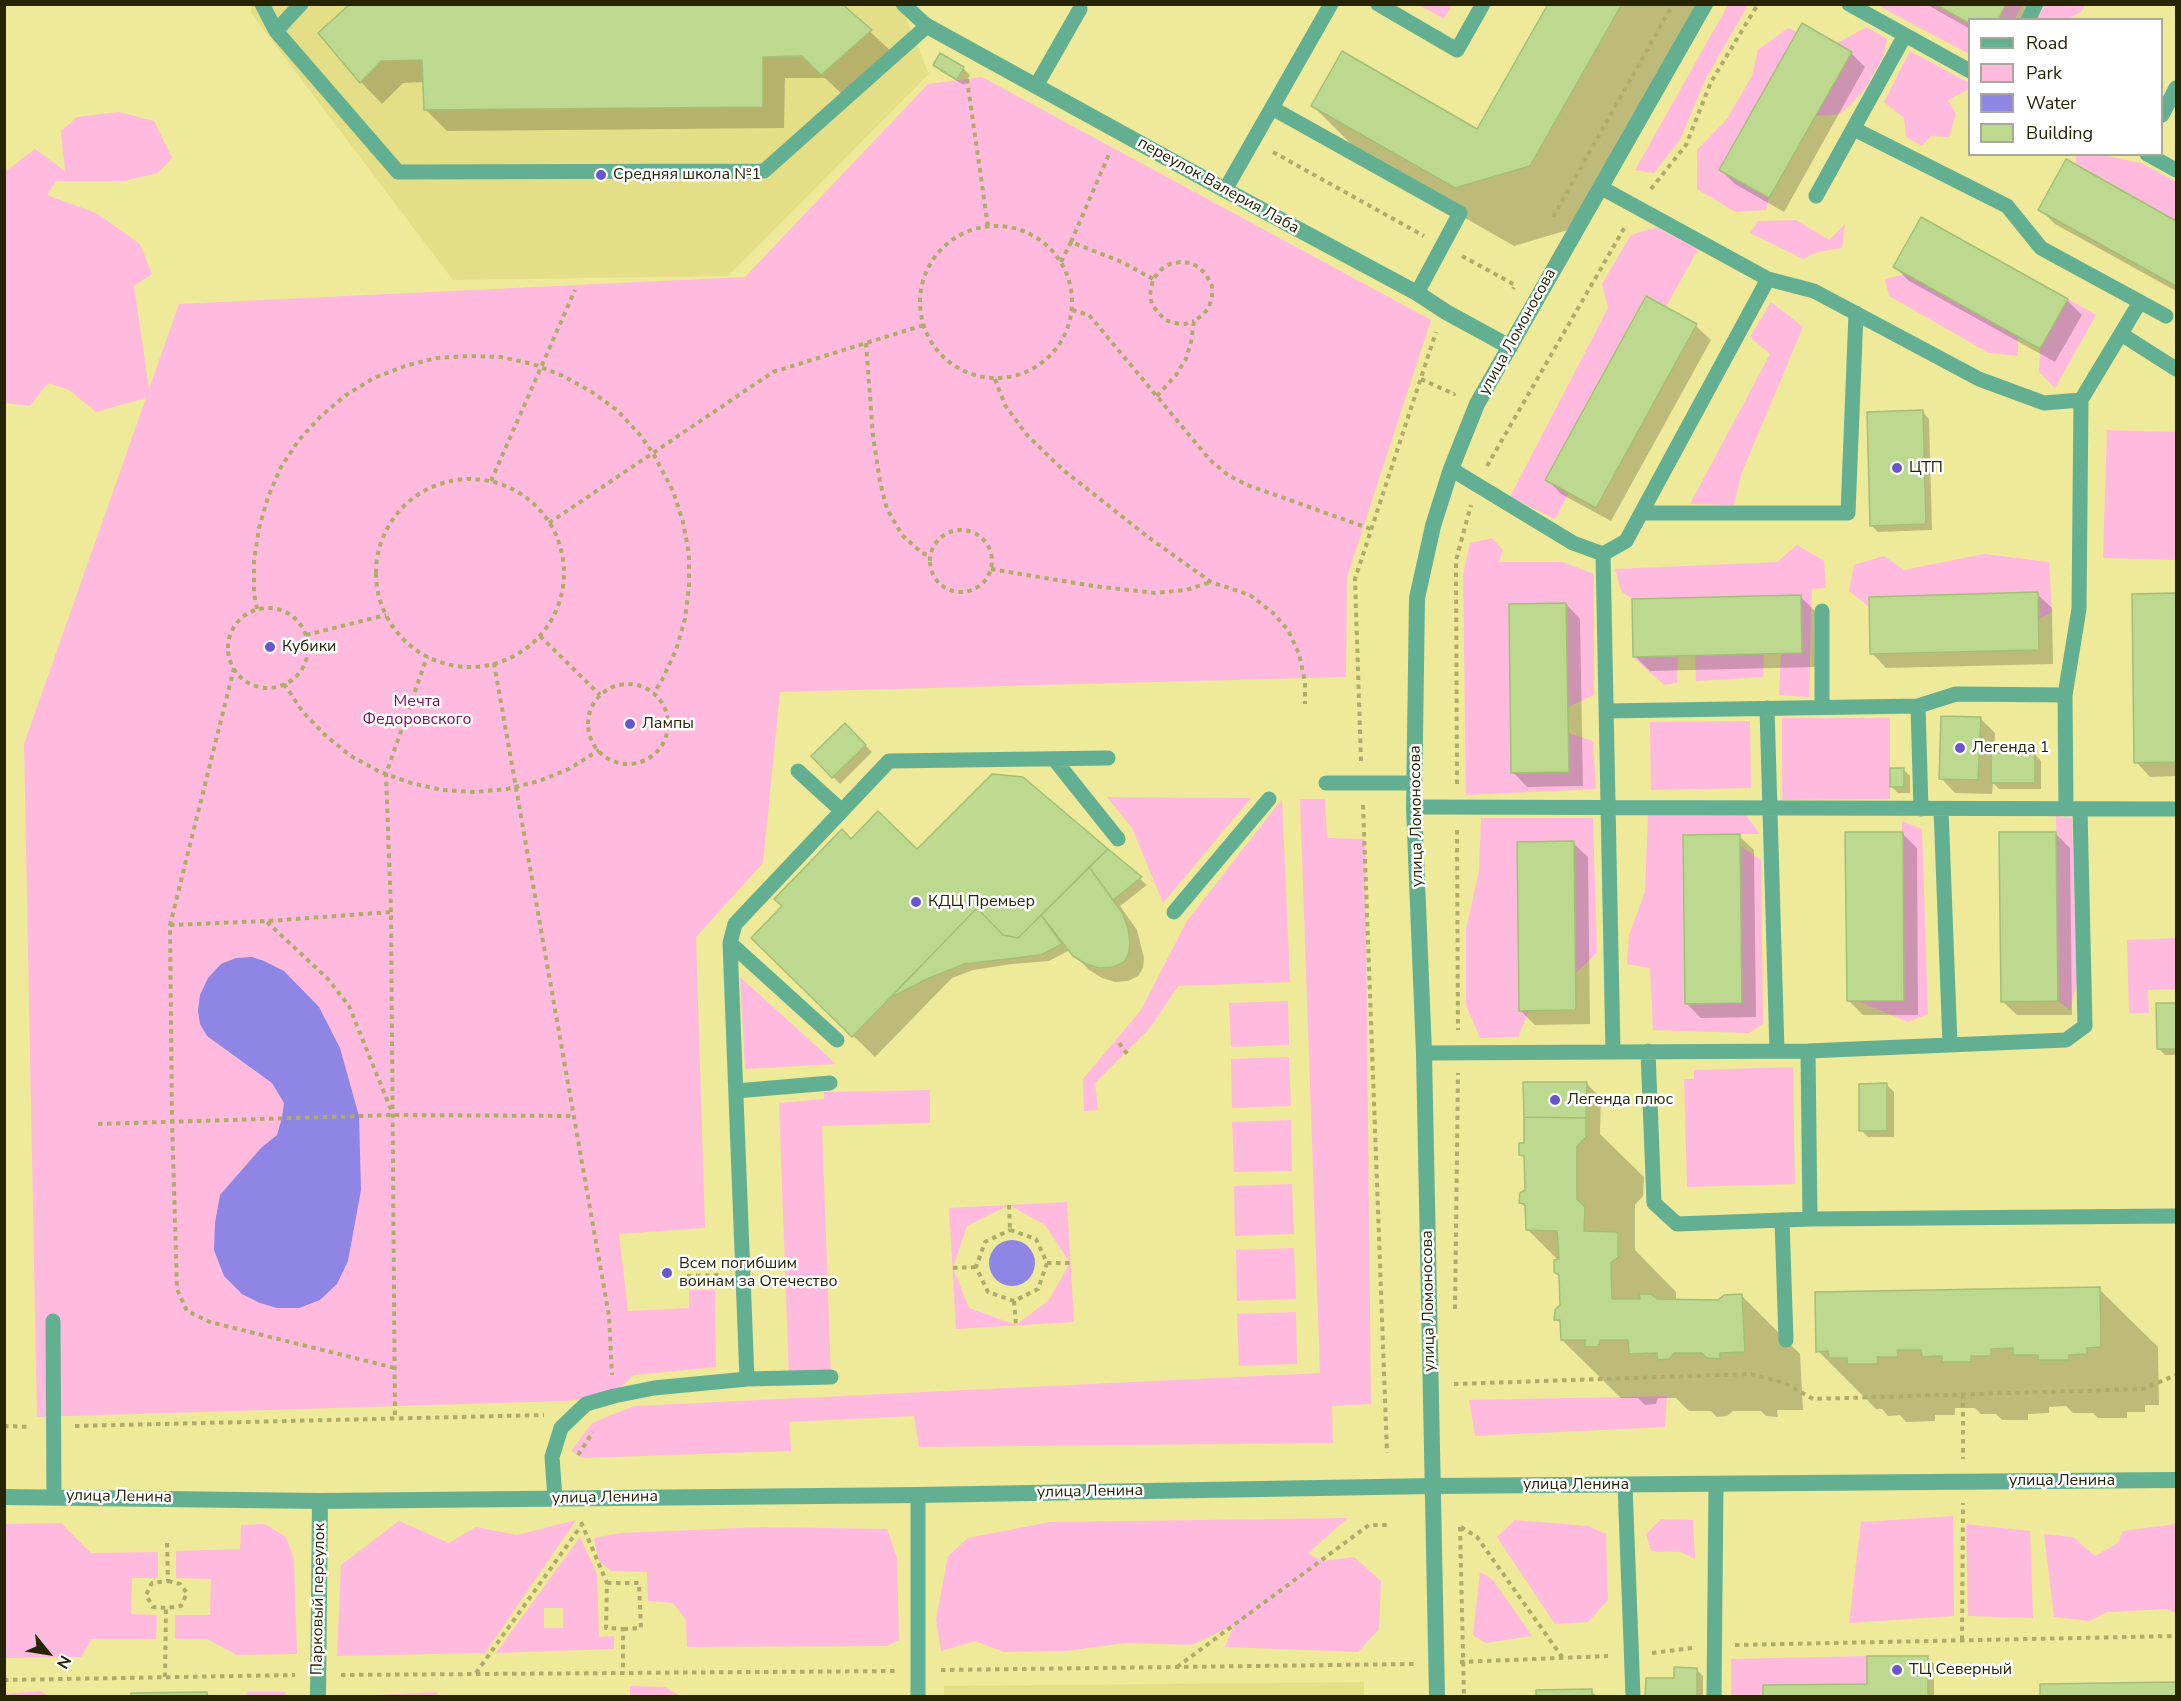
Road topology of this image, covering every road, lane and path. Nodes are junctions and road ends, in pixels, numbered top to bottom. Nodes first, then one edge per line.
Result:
1 (262, 4) edge
2 (301, 4) edge
3 (903, 4) edge
4 (1331, 4) edge
5 (1378, 4) edge
6 (1483, 4) edge
7 (1673, 4) edge
8 (1705, 4) edge
9 (1758, 4) edge
10 (1849, 4) edge
11 (2036, 4) edge
12 (1080, 9) dead end
13 (2029, 18) edge
14 (927, 26) junction
15 (276, 31) junction
16 (1905, 35) junction
17 (1968, 69) edge
18 (967, 79) dead end
19 (1036, 86) junction
20 (2176, 88) edge
21 (1272, 108) junction
22 (2163, 113) edge
23 (1854, 129) junction
24 (1119, 132) junction
25 (2151, 156) edge
26 (2176, 170) edge
27 (1600, 187) junction
28 (1225, 190) junction
29 (1816, 196) dead end
30 (1637, 207) junction
31 (1550, 223) dead end
32 (988, 226) junction
33 (1071, 242) junction
34 (1061, 262) junction
35 (1521, 275) dead end
36 (1154, 279) junction
37 (1768, 279) junction
38 (1515, 285) dead end
39 (575, 290) dead end
40 (1417, 293) junction
41 (2140, 302) junction
42 (1072, 310) junction
43 (1446, 312) junction
44 (1856, 313) junction
45 (2166, 316) dead end
46 (1194, 321) junction
47 (924, 325) junction
48 (2121, 334) junction
49 (866, 344) junction
50 (1510, 347) junction
51 (541, 367) junction
52 (2176, 369) edge
53 (995, 379) junction
54 (1157, 396) junction
55 (2081, 400) junction
56 (653, 453) junction
57 (1450, 469) junction
58 (491, 482) junction
59 (1476, 485) junction
60 (1641, 513) junction
61 (549, 522) junction
62 (1371, 529) junction
63 (1603, 554) junction
64 (930, 556) junction
65 (991, 570) junction
66 (1211, 582) junction
67 (257, 609) junction
68 (1822, 611) dead end
69 (386, 615) junction
70 (306, 635) junction
71 (540, 636) junction
72 (427, 657) junction
73 (494, 663) junction
74 (234, 668) junction
75 (284, 684) junction
76 (654, 693) junction
77 (600, 695) junction
78 (2065, 695) junction
79 (1305, 704) dead end
80 (1918, 706) junction
81 (1822, 707) junction
82 (1767, 708) junction
83 (1606, 711) junction
84 (599, 750) junction
85 (1108, 758) dead end
86 (1054, 759) junction
87 (798, 771) dead end
88 (386, 774) junction
89 (1326, 783) dead end
90 (1363, 783) junction
91 (1415, 783) junction
92 (515, 787) junction
93 (1269, 799) dead end
94 (1414, 807) junction
95 (1457, 807) junction
96 (1608, 808) junction
97 (1771, 808) junction
98 (1921, 809) junction
99 (1941, 809) junction
100 (2073, 809) junction
101 (2176, 809) edge
102 (842, 811) junction
103 (1118, 840) dead end
104 (391, 912) junction
105 (1174, 912) dead end
106 (267, 921) junction
107 (170, 924) junction
108 (730, 943) junction
109 (837, 1040) dead end
110 (1119, 1043) dead end
111 (1950, 1044) junction
112 (1648, 1051) junction
113 (1777, 1051) junction
114 (1808, 1051) junction
115 (1458, 1052) junction
116 (1613, 1052) junction
117 (1424, 1053) junction
118 (1128, 1055) dead end
119 (830, 1083) dead end
120 (736, 1091) junction
121 (393, 1114) junction
122 (573, 1116) junction
123 (172, 1122) junction
124 (98, 1124) dead end
125 (1009, 1205) dead end
126 (2176, 1216) edge
127 (1810, 1219) junction
128 (1782, 1220) junction
129 (1010, 1230) junction
130 (1047, 1263) junction
131 (1070, 1263) dead end
132 (976, 1267) junction
133 (953, 1268) dead end
134 (743, 1274) junction
135 (687, 1276) dead end
136 (1014, 1301) junction
137 (1455, 1313) dead end
138 (53, 1322) dead end
139 (1016, 1325) dead end
140 (1786, 1340) dead end
141 (395, 1368) junction
142 (1455, 1372) dead end
143 (2176, 1375) edge
144 (831, 1377) dead end
145 (747, 1379) junction
146 (1454, 1384) junction
147 (1963, 1394) junction
148 (614, 1396) junction
149 (1455, 1396) dead end
150 (575, 1415) junction
151 (395, 1418) junction
152 (4, 1426) edge
153 (54, 1427) junction
154 (595, 1430) dead end
155 (1387, 1453) dead end
156 (575, 1460) dead end
157 (2176, 1480) edge
158 (1963, 1481) junction
159 (1625, 1485) junction
160 (1716, 1485) junction
161 (1433, 1486) junction
162 (918, 1495) junction
163 (54, 1496) junction
164 (4, 1497) edge
165 (555, 1498) junction
166 (577, 1498) junction
167 (320, 1501) junction
168 (1390, 1525) dead end
169 (581, 1526) junction
170 (167, 1543) dead end
171 (168, 1581) junction
172 (607, 1583) junction
173 (166, 1608) junction
174 (623, 1629) junction
175 (2176, 1636) edge
176 (1962, 1640) junction
177 (1713, 1646) junction
178 (1632, 1655) junction
179 (1563, 1658) junction
180 (1463, 1662) junction
181 (1436, 1663) junction
182 (1177, 1667) junction
183 (918, 1671) junction
184 (623, 1673) junction
185 (475, 1674) junction
186 (318, 1675) junction
187 (165, 1677) junction
188 (4, 1680) edge
189 (318, 1696) edge
190 (918, 1696) edge
191 (1437, 1696) edge
192 (1464, 1696) edge
193 (1633, 1696) edge
194 (1714, 1696) edge

1 - 15 lane
2 - 15 lane
3 - 14 lane
4 - 21 lane
5 - 6 lane
7 - 31 path
8 - 27 street, улица Ломоносова
9 - 30 path
10 - 16 lane
11 - 13 lane
12 - 19 lane
14 - 15 lane
14 - 19 street, переулок Валерия Лаба
16 - 17 lane
16 - 23 lane
18 - 32 path
19 - 24 street, переулок Валерия Лаба
20 - 22 lane
21 - 28 lane
21 - 40 lane
23 - 29 lane
23 - 41 lane
24 - 28 street, переулок Валерия Лаба
24 - 33 path
25 - 26 lane
27 - 30 lane
27 - 50 street, улица Ломоносова
28 - 40 street, переулок Валерия Лаба
30 - 37 lane
30 - 59 path
32 - 34 path
32 - 47 path
33 - 34 path
33 - 36 path
34 - 42 path
35 - 38 path
36 - 46 path
36 - 46 path
37 - 44 lane
37 - 60 lane
39 - 51 path
40 - 43 street, переулок Валерия Лаба
41 - 45 lane
41 - 48 lane
42 - 53 path
42 - 54 path
43 - 50 street, переулок Валерия Лаба
43 - 62 path
44 - 55 lane
44 - 60 lane
46 - 54 path
47 - 49 path
47 - 53 path
48 - 52 lane
48 - 55 lane
49 - 56 path
49 - 64 path
50 - 57 street, улица Ломоносова
51 - 56 path
51 - 58 path
51 - 67 path
53 - 66 path
54 - 62 path
55 - 78 lane
56 - 61 path
56 - 76 path
57 - 59 lane
57 - 91 street, улица Ломоносова
58 - 61 path
58 - 69 path
59 - 63 lane
59 - 95 path
60 - 63 lane
61 - 71 path
62 - 90 path
63 - 83 lane
64 - 65 path
64 - 65 path
65 - 66 path
66 - 79 path
67 - 70 path
67 - 74 path
68 - 81 lane
69 - 70 path
69 - 72 path
70 - 75 path
71 - 73 path
71 - 77 path
72 - 73 path
72 - 88 path
73 - 92 path
74 - 75 path
74 - 107 path
75 - 88 path
76 - 77 path
76 - 84 path
77 - 84 path
78 - 80 lane
78 - 100 lane
80 - 81 lane
80 - 98 lane
81 - 82 lane
82 - 83 lane
82 - 97 lane
83 - 96 lane
84 - 92 path
85 - 86 lane
86 - 102 lane
86 - 103 lane
87 - 102 lane
88 - 92 path
88 - 104 path
89 - 90 lane
90 - 91 lane
90 - 155 path
91 - 94 street, улица Ломоносова
92 - 122 path
93 - 105 lane
94 - 95 lane
94 - 117 street, улица Ломоносова
95 - 96 lane
95 - 115 path
96 - 97 lane
96 - 116 lane
97 - 98 lane
97 - 113 lane
98 - 99 lane
99 - 100 lane
99 - 111 lane
100 - 101 lane
100 - 111 lane
102 - 108 lane
104 - 106 path
104 - 121 path
106 - 107 path
106 - 121 path
107 - 123 path
108 - 109 lane
108 - 120 lane
110 - 118 path
111 - 114 lane
112 - 113 lane
112 - 116 lane
112 - 128 lane
113 - 114 lane
114 - 127 lane
115 - 116 lane
115 - 117 lane
115 - 137 path
117 - 161 street, улица Ломоносова
119 - 120 lane
120 - 134 lane
121 - 122 path
121 - 123 path
121 - 141 path
122 - 148 path
123 - 124 path
123 - 141 path
125 - 129 path
126 - 127 lane
127 - 128 lane
128 - 140 lane
129 - 130 path
129 - 132 path
130 - 131 path
130 - 136 path
132 - 133 path
132 - 136 path
134 - 135 path
134 - 145 lane
136 - 139 path
138 - 153 lane
141 - 151 path
142 - 146 path
143 - 147 path
144 - 145 lane
145 - 148 lane
146 - 147 path
146 - 149 path
147 - 158 path
148 - 150 lane
150 - 151 path
150 - 165 lane
151 - 153 path
152 - 153 path
153 - 163 lane
154 - 156 path
157 - 158 street, улица Ленина
158 - 160 street, улица Ленина
158 - 176 path
159 - 160 street, улица Ленина
159 - 161 street, улица Ленина
159 - 178 lane
160 - 177 lane
161 - 162 street, улица Ленина
161 - 181 street, улица Ломоносова
162 - 166 street, улица Ленина
162 - 183 lane
163 - 164 street, улица Ленина
163 - 167 street, улица Ленина
165 - 166 street, улица Ленина
165 - 167 street, улица Ленина
166 - 169 path
167 - 186 street, Парковый переулок
168 - 182 path
169 - 172 path
169 - 185 path
170 - 171 path
171 - 173 path
171 - 173 path
172 - 174 path
172 - 174 path
173 - 187 path
174 - 184 path
175 - 176 path
176 - 177 path
177 - 178 path
177 - 194 lane
178 - 179 path
178 - 193 lane
179 - 180 path
179 - 180 path
180 - 181 path
180 - 192 path
181 - 182 path
181 - 191 street, улица Ломоносова
182 - 183 path
183 - 184 path
183 - 190 lane
184 - 185 path
185 - 186 path
186 - 187 path
186 - 189 street, Парковый переулок
187 - 188 path

